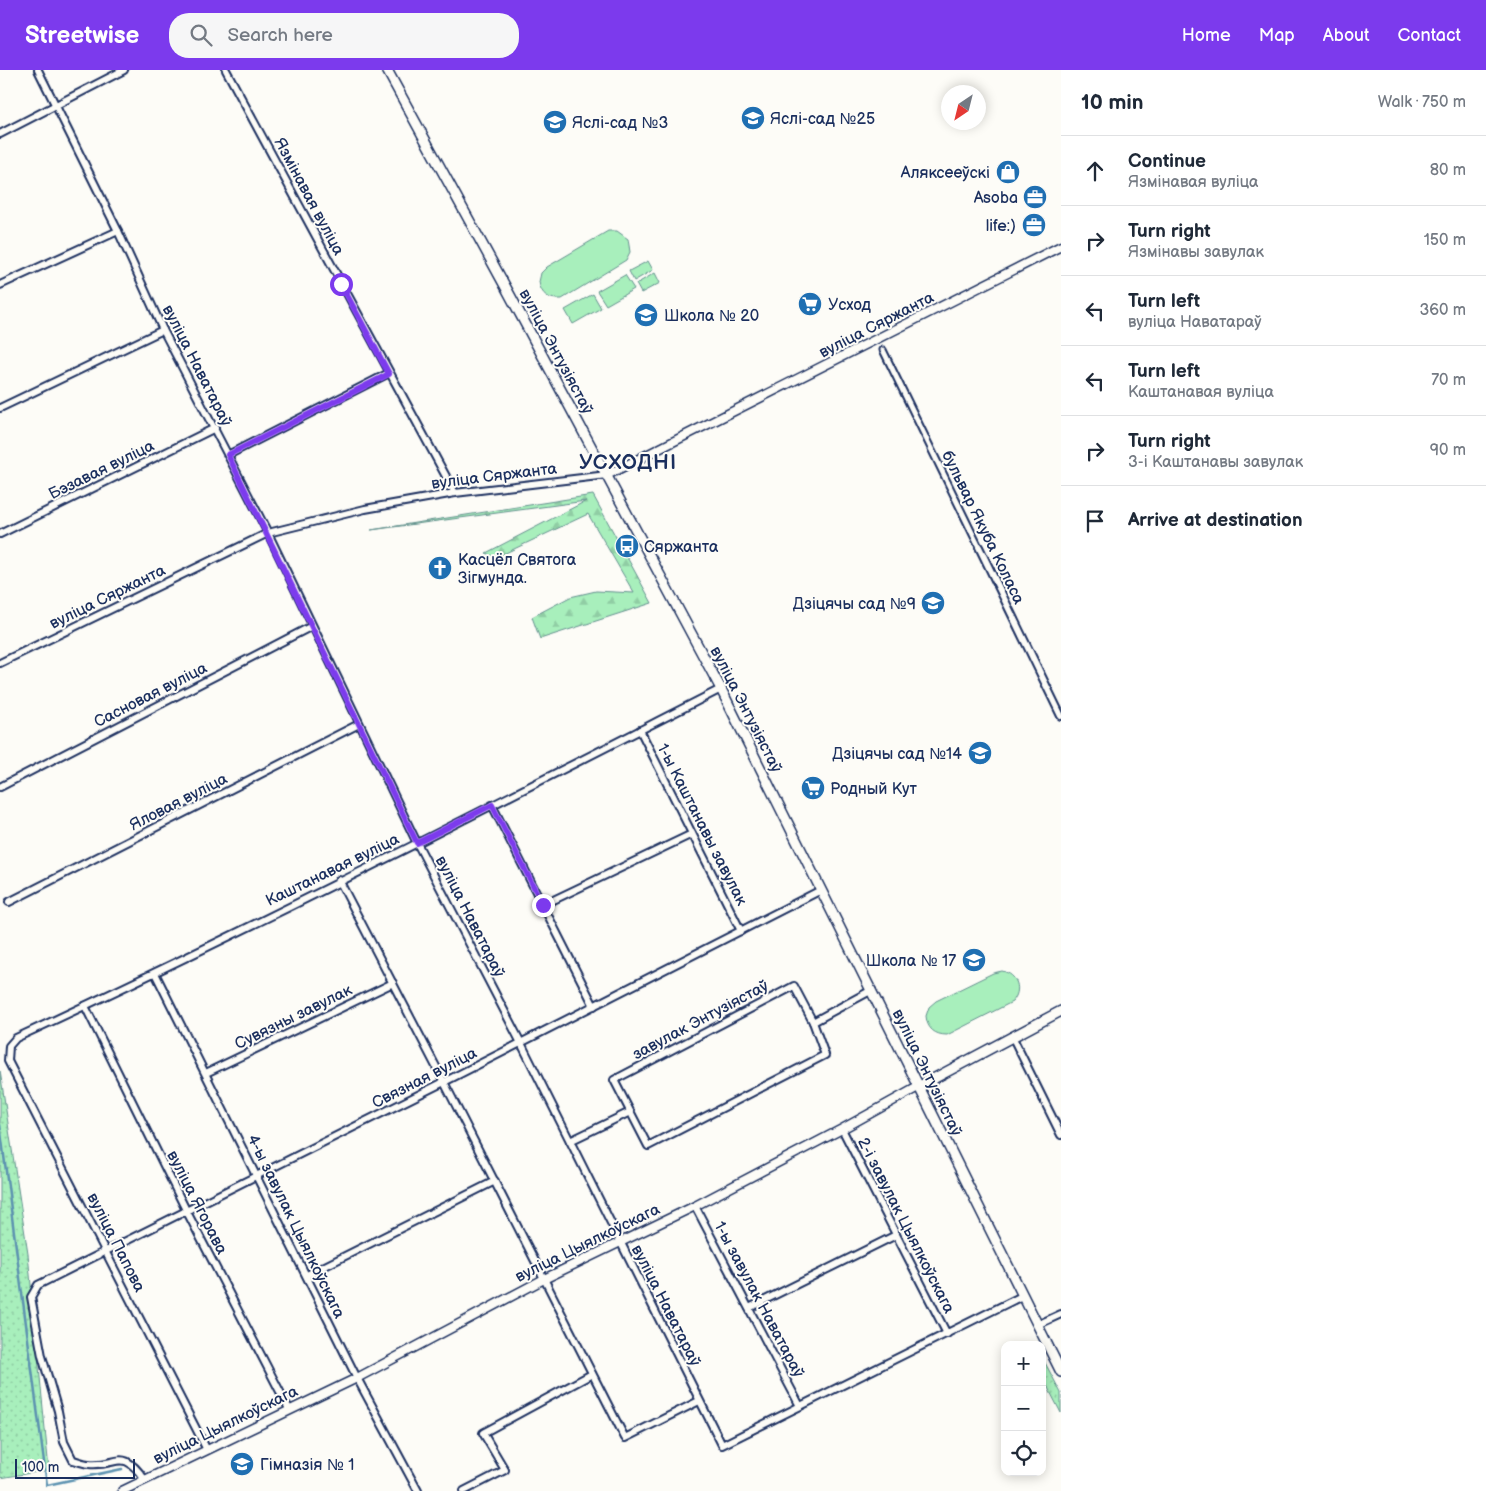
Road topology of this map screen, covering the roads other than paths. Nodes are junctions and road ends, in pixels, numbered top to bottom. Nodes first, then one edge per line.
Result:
1 (38, 70) edge
2 (124, 70) edge
3 (226, 70) edge
4 (387, 70) edge
5 (56, 105) junction
6 (0, 134) edge
7 (118, 231) junction
8 (1061, 246) edge
9 (0, 285) edge
10 (163, 330) junction
11 (883, 350) dead end
12 (389, 374) junction
13 (0, 408) edge
14 (214, 428) junction
15 (228, 455) junction
16 (607, 475) junction
17 (455, 493) junction
18 (268, 533) junction
19 (0, 534) edge
20 (979, 547) joint
21 (312, 626) junction
22 (0, 663) edge
23 (721, 689) junction
24 (1061, 716) edge
25 (359, 724) junction
26 (640, 730) junction
27 (0, 787) edge
28 (492, 805) junction
29 (692, 834) junction
30 (417, 843) junction
31 (339, 880) junction
32 (821, 890) junction
33 (9, 902) dead end
34 (543, 905) junction
35 (741, 931) junction
36 (155, 973) junction
37 (393, 984) junction
38 (872, 990) junction
39 (85, 1006) junction
40 (594, 1006) junction
41 (1061, 1010) edge
42 (812, 1022) junction
43 (1012, 1036) junction
44 (521, 1043) junction
45 (9, 1046) joint
46 (206, 1073) junction
47 (444, 1082) junction
48 (918, 1087) junction
49 (630, 1112) junction
50 (842, 1129) junction
51 (1061, 1135) edge
52 (570, 1141) junction
53 (256, 1176) junction
54 (494, 1181) junction
55 (695, 1206) junction
56 (186, 1210) junction
57 (896, 1235) junction
58 (620, 1242) junction
59 (106, 1250) junction
60 (307, 1275) junction
61 (544, 1279) junction
62 (1022, 1296) junction
63 (749, 1308) junction
64 (1061, 1314) edge
65 (1037, 1325) junction
66 (947, 1334) junction
67 (1061, 1372) edge
68 (592, 1374) junction
69 (356, 1378) junction
70 (699, 1400) junction
71 (800, 1406) junction
72 (289, 1409) junction
73 (207, 1450) junction
74 (146, 1480) junction
75 (122, 1491) edge
76 (418, 1491) edge
77 (464, 1491) edge

1 - 5 street, вуліца Наватараў
2 - 5 street
3 - 12 street, Язмінавая вуліца
4 - 16 main road, вуліца Энтузіястаў
5 - 6 street
5 - 7 street, вуліца Наватараў
7 - 9 street
7 - 10 street, вуліца Наватараў
8 - 16 street, вуліца Сяржанта
10 - 13 street
10 - 14 street, вуліца Наватараў
11 - 20 street, бульвар Якуба Коласа
12 - 15 street
12 - 17 street, Язмінавая вуліца
14 - 15 street, вуліца Наватараў
14 - 19 street, Бэзавая вуліца
15 - 18 street, вуліца Наватараў
16 - 17 street, вуліца Сяржанта
16 - 23 main road, вуліца Энтузіястаў
17 - 18 street, вуліца Сяржанта
18 - 21 street, вуліца Наватараў
18 - 22 street, вуліца Сяржанта
20 - 24 street, бульвар Якуба Коласа
21 - 25 street, вуліца Наватараў
21 - 27 street, Сасновая вуліца
23 - 26 street, Каштанавая вуліца
23 - 32 main road, вуліца Энтузіястаў
25 - 30 street, вуліца Наватараў
25 - 33 street, Яловая вуліца
26 - 28 street, Каштанавая вуліца
26 - 29 street, 1-ы Каштанавы завулак
28 - 30 street, Каштанавая вуліца
28 - 34 street
29 - 34 street
29 - 35 street, 1-ы Каштанавы завулак
30 - 31 street, Каштанавая вуліца
30 - 44 street, вуліца Наватараў
31 - 36 street, Каштанавая вуліца
31 - 37 street
32 - 35 street, Связная вуліца
32 - 38 main road, вуліца Энтузіястаў
34 - 40 street
35 - 40 street, Связная вуліца
36 - 39 street, Каштанавая вуліца
36 - 46 street, 4-ы завулак Цыялкоўскага
37 - 46 street, Сувязны завулак
37 - 47 street
38 - 42 street
38 - 48 main road, вуліца Энтузіястаў
39 - 45 street, Каштанавая вуліца
39 - 56 street, вуліца Ягорава
40 - 44 street, Связная вуліца
41 - 43 main road, вуліца Цыялкоўскага
42 - 49 street, завулак Энтузіястаў
42 - 49 street, завулак Энтузіястаў
43 - 48 main road, вуліца Цыялкоўскага
43 - 51 street
44 - 47 street, Связная вуліца
44 - 52 street, вуліца Наватараў
45 - 59 street, вуліца Папова
46 - 53 street, 4-ы завулак Цыялкоўскага
47 - 53 street, Связная вуліца
47 - 54 street
48 - 50 street, вуліца Цыялкоўскага
48 - 62 main road, вуліца Энтузіястаў
49 - 52 street
50 - 55 street, вуліца Цыялкоўскага
50 - 57 street, 2-і завулак Цыялкоўскага
52 - 58 street, вуліца Наватараў
53 - 56 street, Связная вуліца
53 - 60 street, 4-ы завулак Цыялкоўскага
54 - 60 street
54 - 61 street
55 - 58 street, вуліца Цыялкоўскага
55 - 63 street, 1-ы завулак Наватараў
56 - 59 street, Связная вуліца
56 - 72 street, вуліца Ягорава
57 - 63 street
57 - 66 street, 2-і завулак Цыялкоўскага
58 - 61 street, вуліца Цыялкоўскага
58 - 70 street, вуліца Наватараў
59 - 73 street, вуліца Папова
59 - 74 street, Связная вуліца
60 - 69 street, 4-ы завулак Цыялкоўскага
61 - 68 street
61 - 69 street, вуліца Цыялкоўскага
62 - 65 main road, вуліца Энтузіястаў
62 - 66 street, вуліца Наватараў
63 - 71 street, 1-ы завулак Наватараў
64 - 65 street
65 - 67 main road, вуліца Энтузіястаў
66 - 71 street, вуліца Наватараў
68 - 70 street
68 - 77 street
69 - 72 street, вуліца Цыялкоўскага
69 - 76 street, 4-ы завулак Цыялкоўскага
70 - 71 street, вуліца Наватараў
72 - 73 street, вуліца Цыялкоўскага
73 - 74 street, вуліца Цыялкоўскага
74 - 75 street, вуліца Цыялкоўскага

